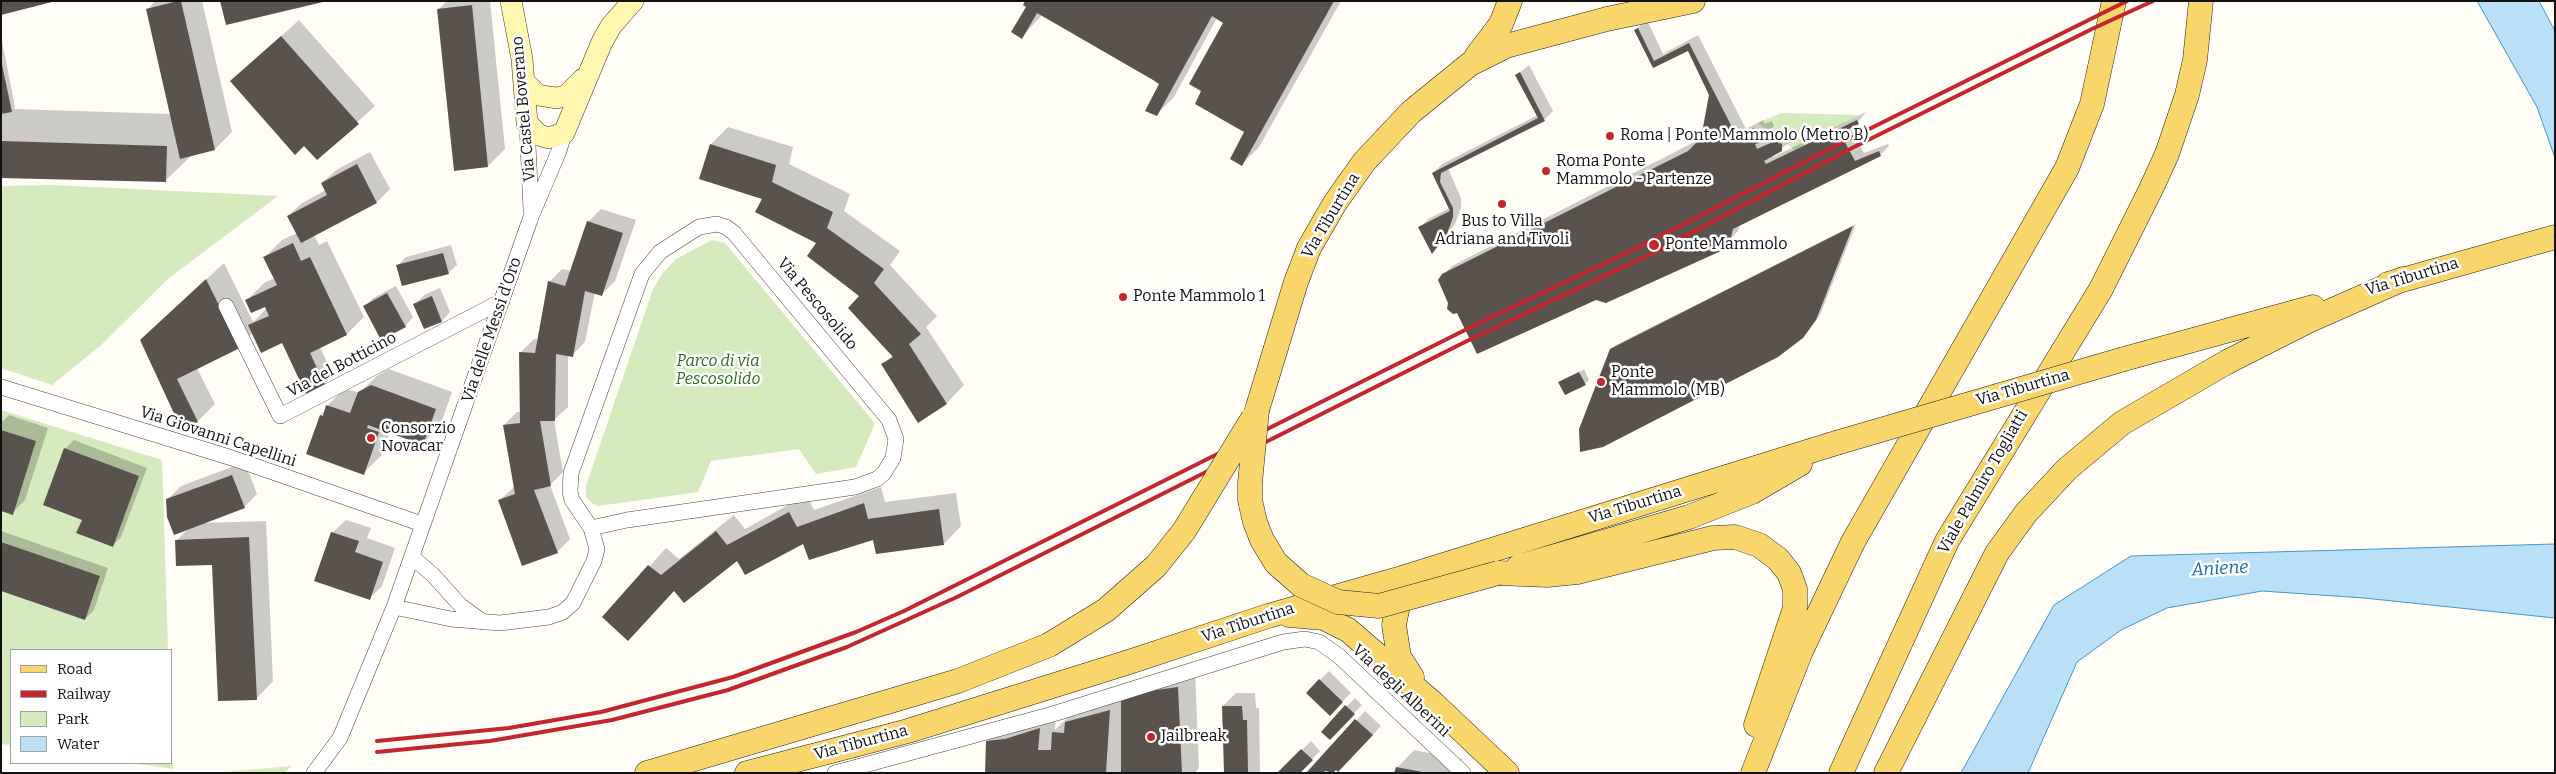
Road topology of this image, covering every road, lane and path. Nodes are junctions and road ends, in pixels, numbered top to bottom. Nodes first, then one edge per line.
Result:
1 (511, 1) edge
2 (633, 1) edge
3 (1510, 1) edge
4 (2114, 1) edge
5 (2202, 1) edge
6 (1671, 2) edge
7 (1470, 64) junction
8 (587, 75) junction
9 (524, 82) junction
10 (527, 123) junction
11 (564, 133) junction
12 (531, 217) junction
13 (2555, 237) edge
14 (2403, 280) junction
15 (502, 301) junction
16 (226, 306) dead end
17 (1, 387) edge
18 (1258, 410) junction
19 (1836, 443) junction
20 (422, 524) junction
21 (591, 528) junction
22 (412, 557) junction
23 (1442, 566) junction
24 (1498, 573) junction
25 (394, 607) junction
26 (1268, 616) junction
27 (483, 622) junction
28 (1312, 640) joint
29 (1434, 704) junction
30 (314, 773) edge
31 (646, 773) edge
32 (747, 773) edge
33 (835, 773) edge
34 (1463, 773) edge
35 (1507, 773) edge
36 (1752, 773) edge
37 (1841, 773) edge
38 (1886, 773) edge

1 - 9 street, Via Castel Boverano
2 - 8 street, Via delle Messi d'Oro
3 - 7 main road
4 - 36 main road
5 - 37 main road, Viale Palmiro Togliatti
6 - 7 main road, Via Tiburtina
7 - 18 main road, Via Tiburtina
8 - 9 street
8 - 11 street, Via delle Messi d'Oro
9 - 10 street, Via Castel Boverano
10 - 11 street
10 - 12 street, Via Castel Boverano
11 - 12 street, Via delle Messi d'Oro
12 - 15 street, Via delle Messi d'Oro
13 - 14 main road, Via Tiburtina
14 - 19 main road, Via Tiburtina, bridge
14 - 38 main road
15 - 16 street, Via del Botticino
15 - 20 street, Via delle Messi d'Oro
17 - 20 street, Via Giovanni Capellini
18 - 24 main road, bridge
18 - 31 main road, Via Tiburtina, bridge
19 - 23 main road, Via Tiburtina
19 - 24 main road
20 - 22 street, Via delle Messi d'Oro
21 - 21 street, Via Pescosolido
21 - 27 street, Via Pescosolido
22 - 25 street, Via delle Messi d'Oro
22 - 27 street
23 - 26 main road, Via Tiburtina
23 - 29 main road
24 - 36 main road
25 - 27 street, Via Pescosolido
25 - 30 street, Via delle Messi d'Oro
26 - 29 main road
26 - 32 main road, Via Tiburtina
28 - 33 street, Via Tiburtina
28 - 34 street, Via degli Alberini
29 - 35 main road

